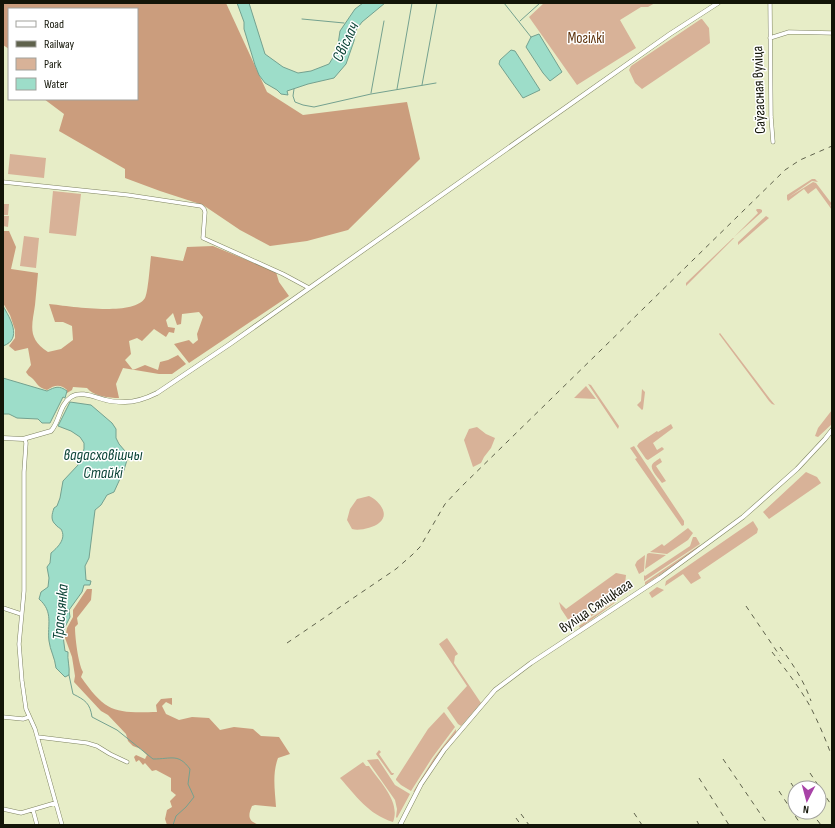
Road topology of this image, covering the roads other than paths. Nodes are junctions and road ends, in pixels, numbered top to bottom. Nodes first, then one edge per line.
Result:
1 (718, 3) edge
2 (770, 3) edge
3 (832, 33) edge
4 (770, 38) junction
5 (773, 142) dead end
6 (3, 182) edge
7 (309, 288) junction
8 (832, 430) edge
9 (3, 438) edge
10 (25, 439) junction
11 (3, 608) edge
12 (21, 614) junction
13 (3, 717) edge
14 (29, 717) junction
15 (38, 737) junction
16 (127, 762) dead end
17 (55, 803) junction
18 (3, 809) edge
19 (33, 810) junction
20 (37, 825) edge
21 (62, 825) edge
22 (400, 825) edge

1 - 7 main road
2 - 4 street, Саўгасная вуліца
3 - 4 street, Саўгасная вуліца
4 - 5 street, Саўгасная вуліца
6 - 7 street
7 - 10 main road
8 - 22 main road, вуліца Сяліцкага
9 - 10 main road
10 - 12 street
11 - 12 street
12 - 14 street
13 - 14 street
14 - 15 street
15 - 16 street
15 - 17 street
17 - 19 street
17 - 21 street
18 - 19 street
19 - 20 street

